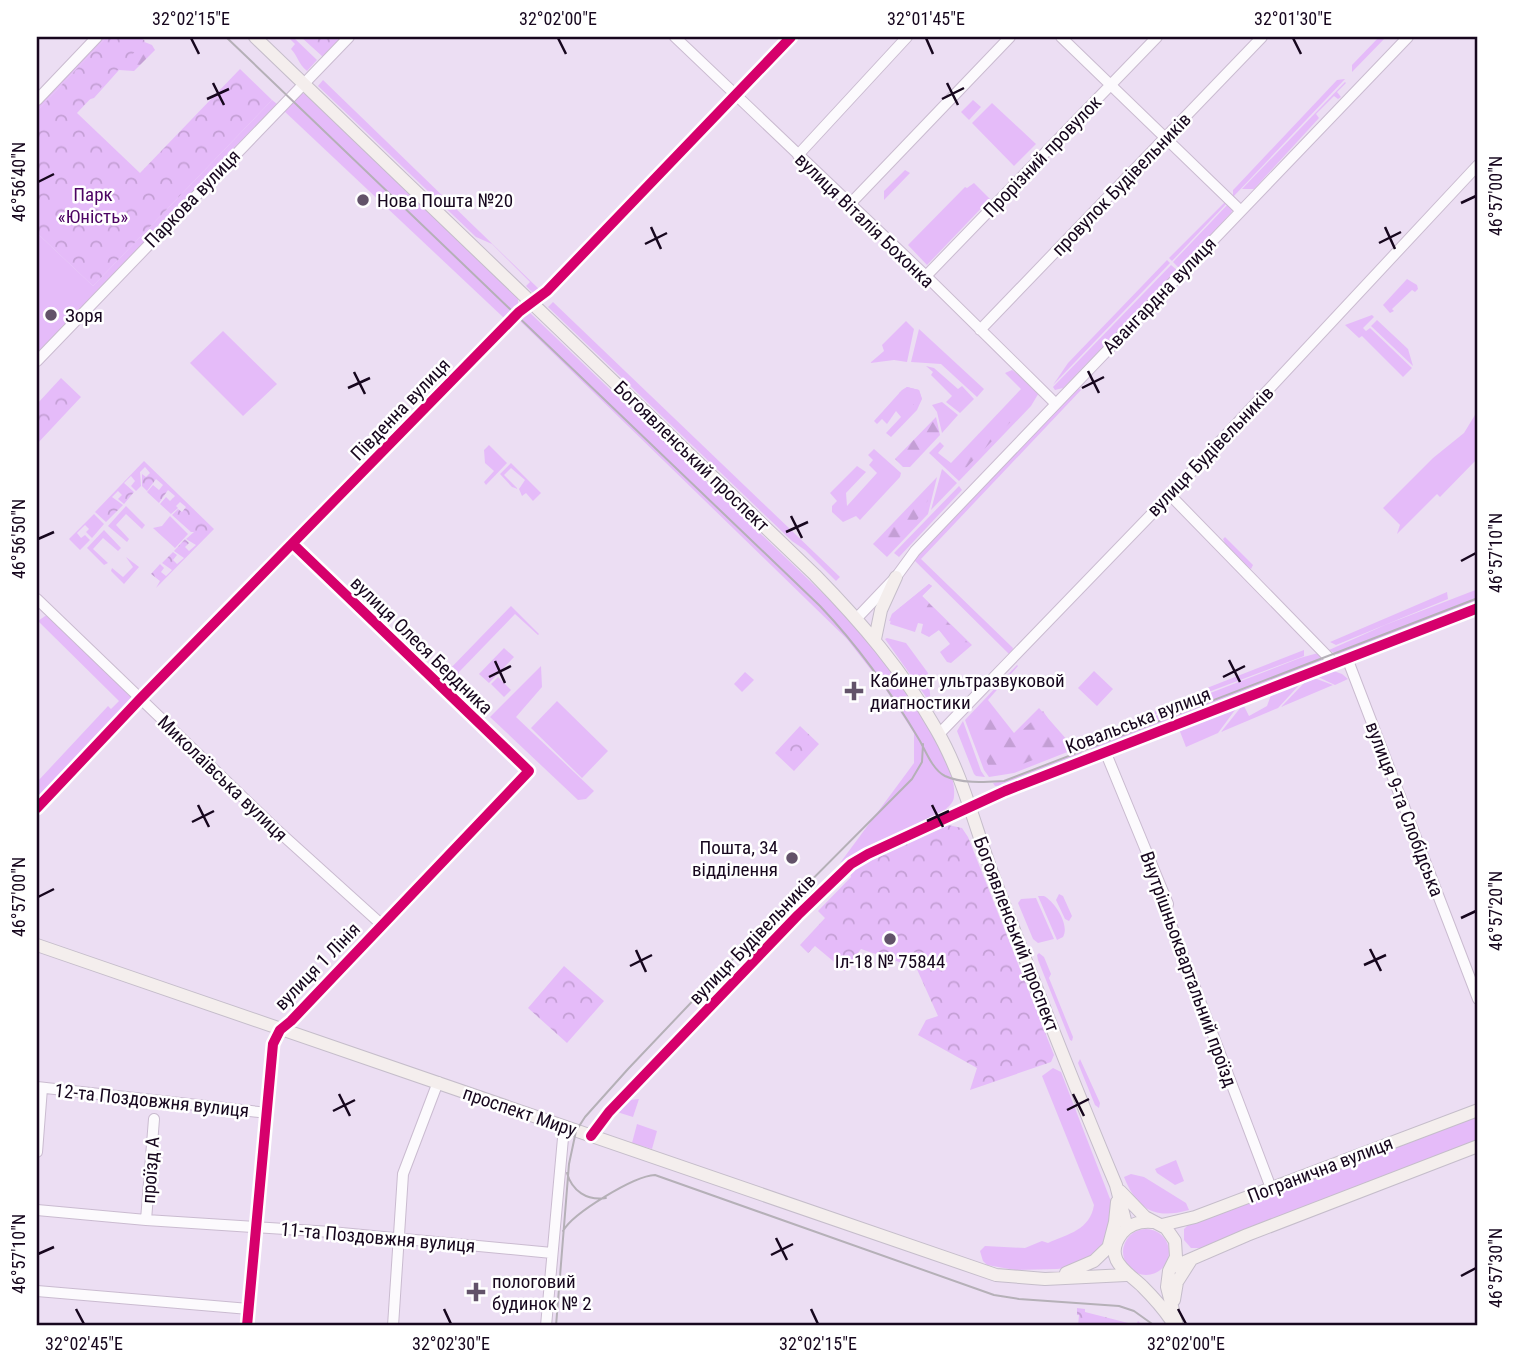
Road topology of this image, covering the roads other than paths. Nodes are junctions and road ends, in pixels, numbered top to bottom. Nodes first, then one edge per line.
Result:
1 (97, 37) edge
2 (255, 37) edge
3 (349, 37) edge
4 (675, 37) edge
5 (791, 37) edge
6 (907, 37) edge
7 (1010, 37) edge
8 (1061, 37) edge
9 (1157, 37) edge
10 (1262, 37) edge
11 (1408, 37) edge
12 (304, 84) junction
13 (1111, 84) junction
14 (736, 95) junction
15 (37, 100) edge
16 (1166, 138) junction
17 (797, 155) junction
18 (1478, 165) edge
19 (850, 204) junction
20 (1241, 211) junction
21 (926, 276) junction
22 (532, 302) junction
23 (980, 330) junction
24 (37, 360) edge
25 (1055, 403) junction
26 (1170, 495) junction
27 (293, 544) junction
28 (896, 577) junction
29 (37, 599) edge
30 (1478, 608) edge
31 (857, 618) junction
32 (875, 639) junction
33 (1347, 657) junction
34 (1333, 662) junction
35 (140, 699) junction
36 (939, 734) junction
37 (1105, 751) junction
38 (528, 771) joint
39 (37, 808) edge
40 (969, 808) junction
41 (381, 924) junction
42 (37, 945) edge
43 (1478, 999) edge
44 (279, 1030) junction
45 (438, 1082) junction
46 (40, 1088) edge
47 (1478, 1110) edge
48 (268, 1113) junction
49 (154, 1119) dead end
50 (564, 1127) junction
51 (591, 1136) junction
52 (1478, 1146) edge
53 (37, 1152) edge
54 (1116, 1185) junction
55 (1271, 1188) junction
56 (37, 1210) edge
57 (146, 1220) junction
58 (1157, 1224) junction
59 (255, 1227) junction
60 (1123, 1232) junction
61 (399, 1239) junction
62 (1109, 1246) junction
63 (552, 1252) junction
64 (1195, 1256) junction
65 (1171, 1269) junction
66 (1131, 1277) junction
67 (1045, 1279) junction
68 (37, 1291) edge
69 (249, 1309) junction
70 (247, 1326) edge
71 (393, 1326) edge
72 (547, 1326) edge
73 (1176, 1326) edge

1 - 15 street
2 - 12 main road, Богоявленський проспект
3 - 12 street, Паркова вулиця
4 - 14 street, вулиця Віталія Бохонка
5 - 14 street, Південна вулиця
6 - 17 street
7 - 19 street
8 - 13 street
9 - 13 street, Прорізний провулок
10 - 16 street, провулок Будівельників
11 - 20 street, Авангардна вулиця
12 - 22 main road, Богоявленський проспект
12 - 24 street, Паркова вулиця
13 - 16 street
13 - 21 street, Прорізний провулок
14 - 17 street, вулиця Віталія Бохонка
14 - 22 street, Південна вулиця
16 - 20 street
16 - 23 street, провулок Будівельників
17 - 19 street, вулиця Віталія Бохонка
18 - 26 street, вулиця Будівельників
19 - 21 street, вулиця Віталія Бохонка
20 - 25 street, Авангардна вулиця
21 - 23 street, вулиця Віталія Бохонка
22 - 27 street, Південна вулиця
22 - 31 main road, Богоявленський проспект
23 - 25 street, вулиця Віталія Бохонка
25 - 28 street, Авангардна вулиця
26 - 34 street
26 - 36 street, вулиця Будівельників
27 - 35 street, Південна вулиця
27 - 38 street, вулиця Олеся Бердника
28 - 31 street, Авангардна вулиця
28 - 32 main road
29 - 35 street, Миколаївська вулиця
30 - 33 street, Ковальська вулиця
31 - 32 main road, Богоявленський проспект
32 - 36 main road, Богоявленський проспект
33 - 34 street, Ковальська вулиця
33 - 43 street, вулиця 9-та Слобідська
34 - 37 street, Ковальська вулиця
35 - 39 street, Південна вулиця
35 - 41 street, Миколаївська вулиця
36 - 40 main road, Богоявленський проспект
37 - 40 street, Ковальська вулиця
37 - 55 street, Внутрішньоквартальний проїзд
38 - 41 street, вулиця 1 Лінія
40 - 51 street, вулиця Будівельників
40 - 54 main road, Богоявленський проспект
41 - 44 street, вулиця 1 Лінія
42 - 44 main road, проспект Миру
44 - 45 main road, проспект Миру
44 - 48 street, вулиця 1 Лінія
45 - 50 main road, проспект Миру
45 - 61 street
46 - 48 street, 12-та Поздовжня вулиця
46 - 53 street
47 - 55 main road, Погранична вулиця
48 - 59 street, вулиця 1 Лінія
49 - 57 street, проїзд А
50 - 51 main road, проспект Миру
50 - 63 street
51 - 67 main road, проспект Миру
52 - 64 main road, Погранична вулиця
54 - 58 main road, Богоявленський проспект
54 - 60 main road, Богоявленський проспект
54 - 62 main road
55 - 58 main road, Погранична вулиця
56 - 57 street, 11-та Поздовжня вулиця
57 - 59 street, 11-та Поздовжня вулиця
58 - 60 main road
58 - 65 main road, Богоявленський проспект
59 - 61 street, 11-та Поздовжня вулиця
59 - 69 street, вулиця 1 Лінія
60 - 62 main road, проспект Миру
60 - 66 main road, Богоявленський проспект
61 - 63 street, 11-та Поздовжня вулиця
61 - 71 street
62 - 67 main road, проспект Миру
63 - 72 street
64 - 65 main road, Погранична вулиця
64 - 73 main road
65 - 66 main road
65 - 73 main road, Богоявленський проспект
66 - 67 main road, проспект Миру
66 - 73 main road, Богоявленський проспект
68 - 69 street
69 - 70 street, вулиця 1 Лінія

